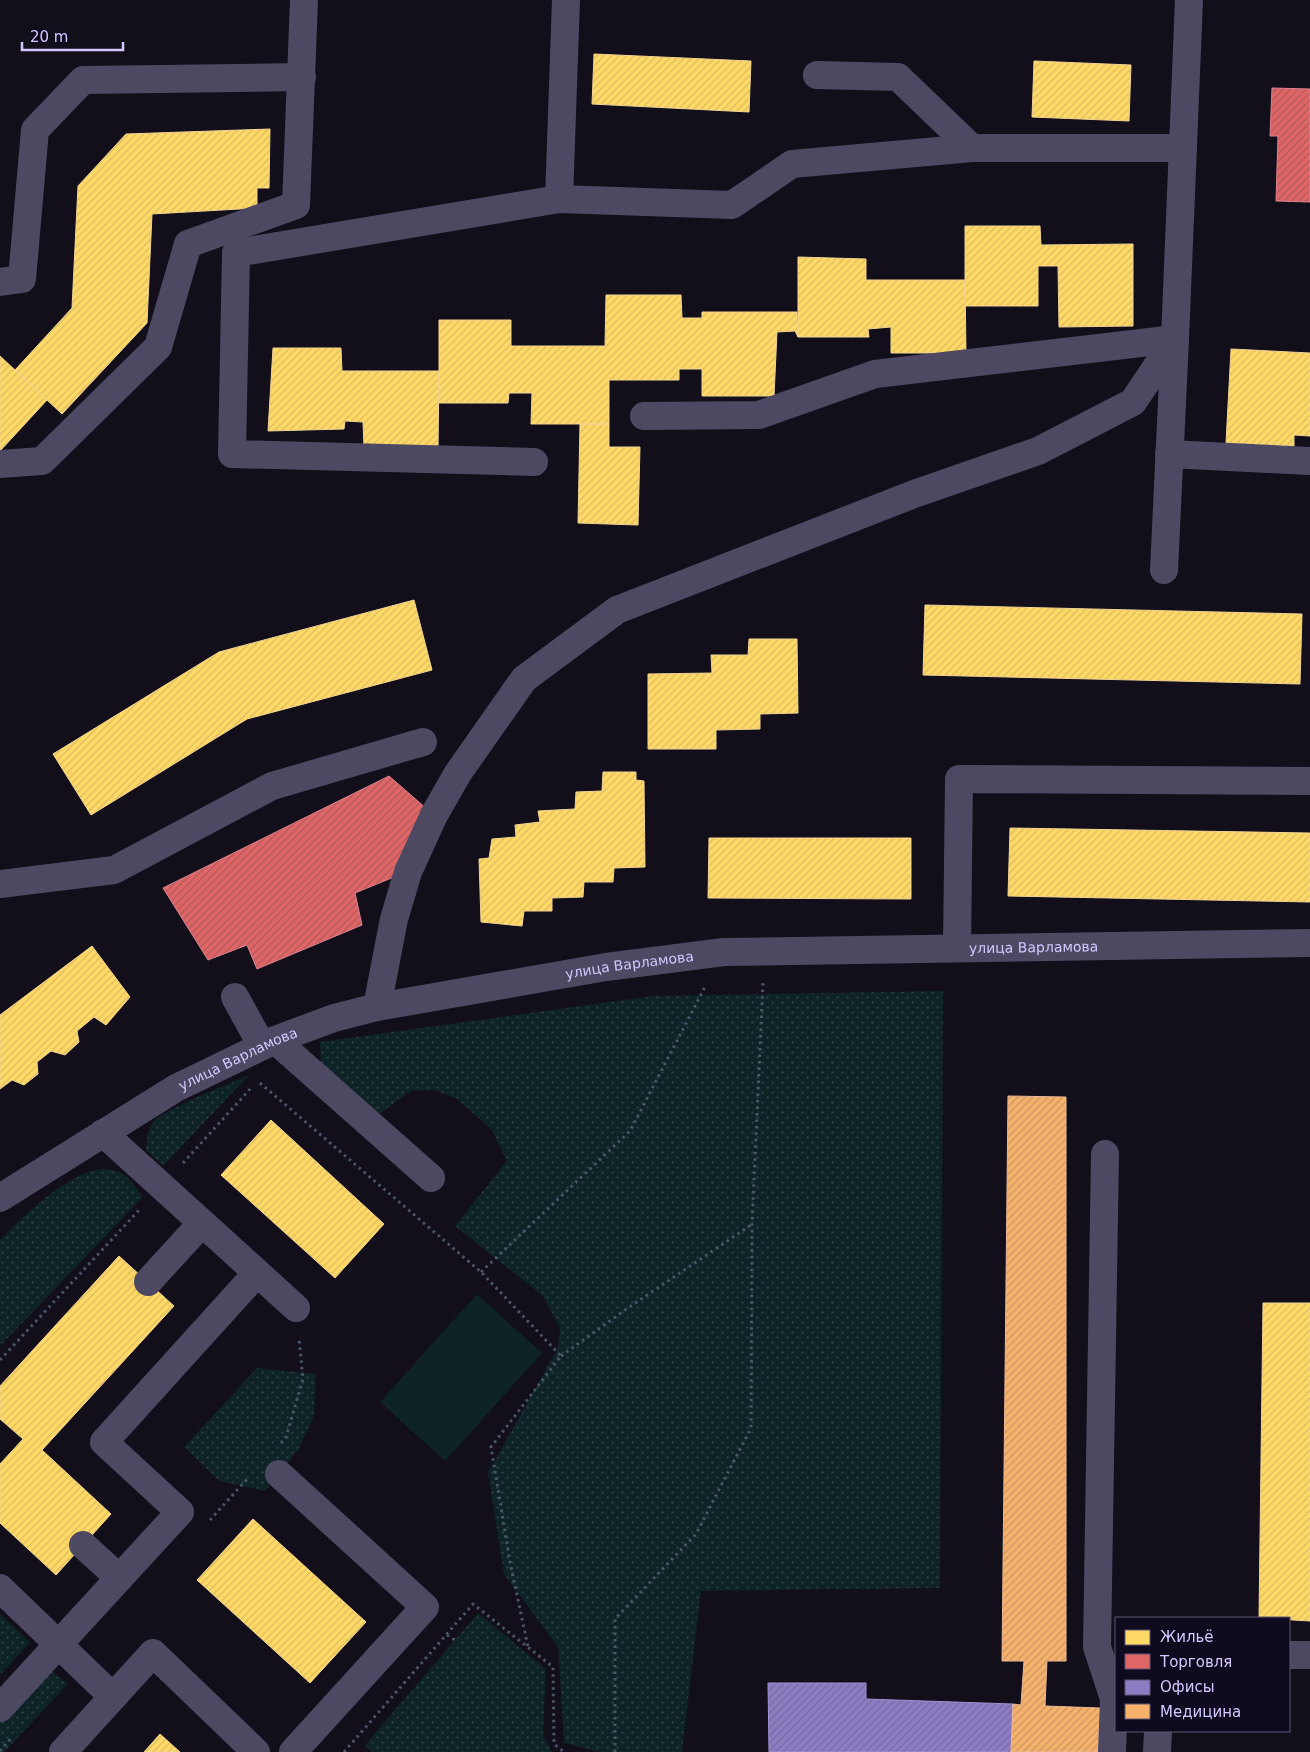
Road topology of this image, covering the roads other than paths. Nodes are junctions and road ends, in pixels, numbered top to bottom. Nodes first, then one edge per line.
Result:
1 (304, 0) edge
2 (566, 0) edge
3 (1189, 0) edge
4 (817, 74) dead end
5 (302, 77) junction
6 (972, 148) junction
7 (1183, 148) junction
8 (559, 199) junction
9 (0, 282) edge
10 (1175, 339) junction
11 (644, 416) dead end
12 (1169, 454) junction
13 (1310, 461) edge
14 (534, 462) dead end
15 (0, 464) edge
16 (1164, 570) dead end
17 (423, 742) dead end
18 (1310, 781) edge
19 (0, 884) edge
20 (1310, 943) edge
21 (957, 948) junction
22 (234, 998) dead end
23 (377, 1007) junction
24 (268, 1043) junction
25 (103, 1133) junction
26 (1105, 1154) dead end
27 (431, 1178) dead end
28 (0, 1198) edge
29 (202, 1223) junction
30 (257, 1273) junction
31 (148, 1282) dead end
32 (296, 1308) dead end
33 (279, 1474) dead end
34 (83, 1545) dead end
35 (119, 1578) junction
36 (0, 1588) edge
37 (58, 1644) junction
38 (1310, 1654) edge
39 (1290, 1655) edge
40 (113, 1697) junction
41 (1115, 1699) edge
42 (0, 1708) edge
43 (1158, 1732) edge
44 (63, 1752) edge
45 (256, 1752) edge
46 (293, 1752) edge
47 (1112, 1752) edge
48 (1157, 1752) edge

1 - 5 street
2 - 8 street
3 - 7 street
4 - 6 street
5 - 9 street
5 - 15 street
6 - 7 street
6 - 8 street
7 - 10 street
8 - 14 street
10 - 11 street
10 - 12 street
10 - 23 street
12 - 13 street
12 - 16 street
17 - 19 street
18 - 21 street
20 - 21 street, улица Варламова
21 - 23 street, улица Варламова
22 - 24 street
23 - 24 street, улица Варламова
24 - 25 street, улица Варламова
24 - 27 street
25 - 28 street, улица Варламова
25 - 29 street
26 - 41 street
29 - 30 street
29 - 31 street
30 - 32 street
30 - 35 street
33 - 46 street
34 - 35 street
35 - 37 street
36 - 37 street
37 - 40 street
37 - 42 street
38 - 39 street
40 - 44 street
40 - 45 street
41 - 47 street
43 - 48 street

